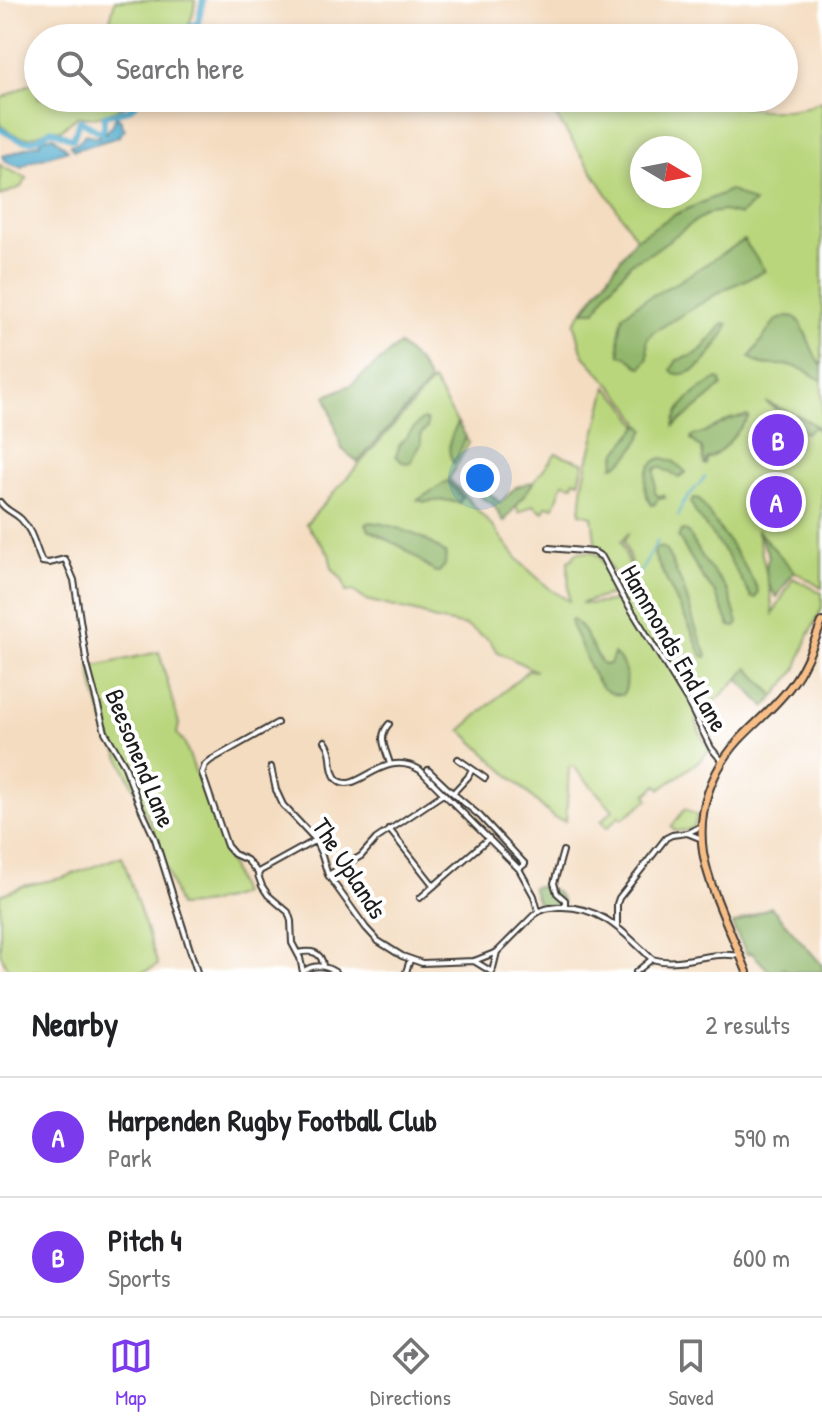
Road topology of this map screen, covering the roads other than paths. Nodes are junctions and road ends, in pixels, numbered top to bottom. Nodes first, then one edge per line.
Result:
1 (0, 502) edge
2 (549, 548) dead end
3 (822, 622) edge
4 (277, 723) dead end
5 (389, 724) dead end
6 (325, 741) dead end
7 (458, 759) dead end
8 (722, 761) junction
9 (390, 764) junction
10 (271, 767) dead end
11 (428, 770) dead end
12 (472, 770) junction
13 (485, 778) dead end
14 (451, 792) junction
15 (443, 794) junction
16 (702, 826) junction
17 (389, 829) junction
18 (687, 833) junction
19 (489, 838) junction
20 (702, 839) junction
21 (316, 840) junction
22 (563, 851) dead end
23 (519, 869) junction
24 (258, 873) junction
25 (328, 875) junction
26 (434, 886) junction
27 (420, 898) dead end
28 (565, 907) junction
29 (538, 911) junction
30 (617, 927) junction
31 (497, 952) junction
32 (298, 953) junction
33 (740, 955) junction
34 (652, 959) junction
35 (410, 960) junction
36 (474, 961) junction
37 (323, 967) junction
38 (197, 972) edge
39 (303, 972) edge
40 (335, 972) edge
41 (406, 972) edge
42 (492, 972) edge
43 (636, 972) edge
44 (747, 972) edge

1 - 38 street, Beesonend Lane
2 - 8 street, Hammonds End Lane
3 - 8 main road
4 - 24 street
5 - 9 street
6 - 9 street
7 - 12 street
8 - 16 main road
9 - 15 street
10 - 21 street, The Uplands
11 - 14 street
12 - 13 street
12 - 14 street
14 - 15 street
14 - 23 street
15 - 17 street
15 - 19 street
16 - 18 street
16 - 20 main road
17 - 25 street
17 - 26 street
18 - 20 street
18 - 30 street
19 - 23 street
19 - 26 street
20 - 33 main road
21 - 24 street
21 - 25 street, The Uplands
22 - 28 street
23 - 29 street
24 - 32 street
25 - 35 street, The Uplands
26 - 27 street
28 - 29 street
28 - 30 street
29 - 31 street
30 - 34 street
31 - 36 street, The Uplands
31 - 42 street
32 - 37 street
32 - 39 street
33 - 34 street
33 - 44 main road
34 - 43 street
35 - 36 street, The Uplands
35 - 41 street
36 - 42 street
37 - 39 street
37 - 40 street

